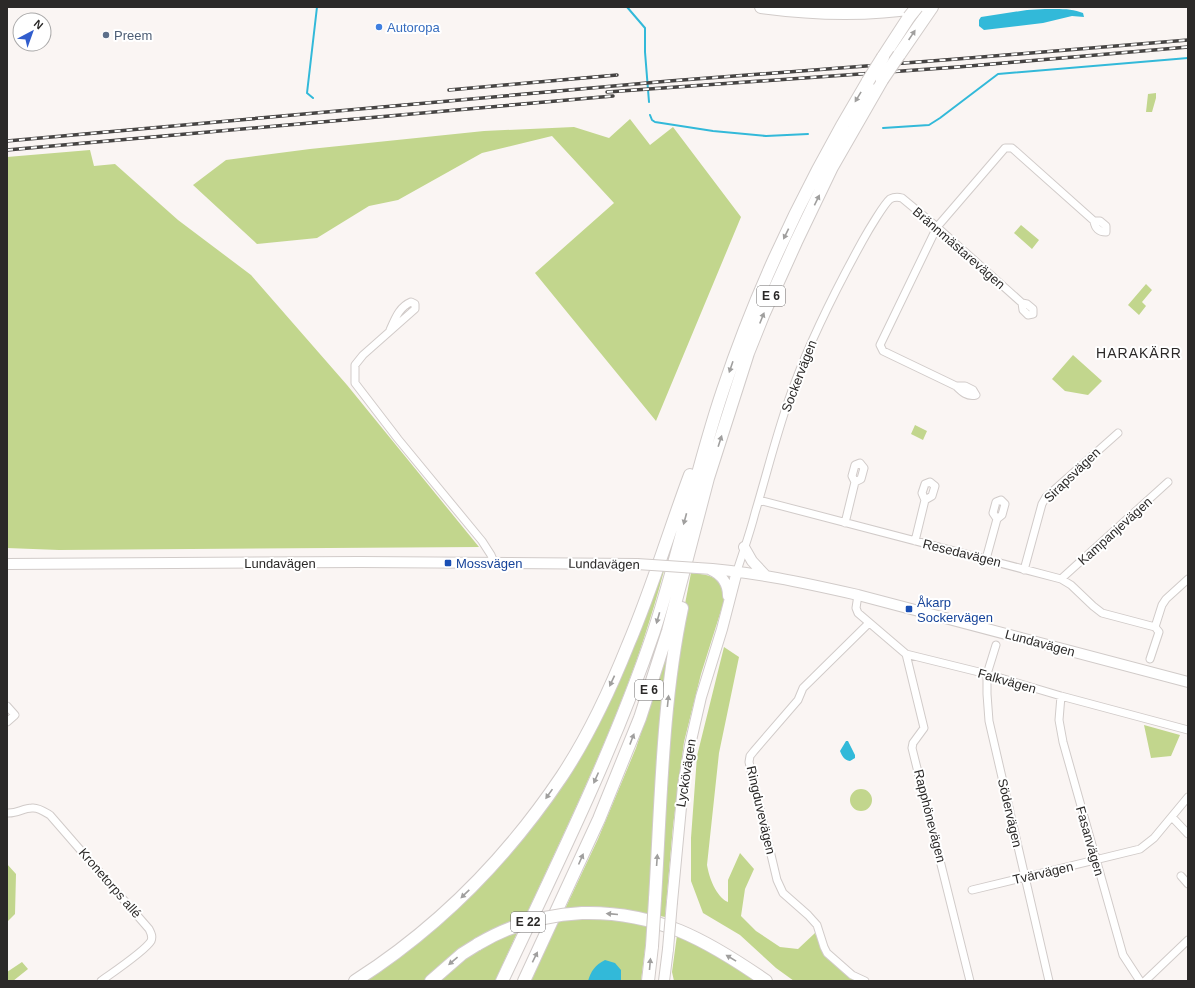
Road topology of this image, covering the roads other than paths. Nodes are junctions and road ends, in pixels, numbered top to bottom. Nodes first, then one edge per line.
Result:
1 (761, 7) edge
2 (922, 8) edge
3 (895, 198) joint
4 (1094, 221) dead end
5 (937, 227) junction
6 (1022, 303) dead end
7 (390, 330) dead end
8 (956, 386) dead end
9 (715, 414) junction
10 (1118, 433) dead end
11 (708, 478) junction
12 (855, 482) dead end
13 (1168, 482) dead end
14 (759, 500) junction
15 (925, 500) dead end
16 (996, 519) dead end
17 (845, 523) junction
18 (915, 541) junction
19 (744, 547) junction
20 (986, 559) junction
21 (494, 562) junction
22 (7, 564) edge
23 (702, 568) junction
24 (1024, 570) junction
25 (737, 571) junction
26 (766, 576) junction
27 (1061, 579) junction
28 (1188, 579) edge
29 (858, 595) junction
30 (727, 608) junction
31 (869, 623) junction
32 (1155, 627) junction
33 (996, 645) dead end
34 (906, 654) junction
35 (1150, 659) dead end
36 (987, 674) junction
37 (1188, 682) edge
38 (1061, 696) junction
39 (7, 706) edge
40 (7, 722) edge
41 (1188, 730) edge
42 (1188, 797) edge
43 (7, 813) edge
44 (1172, 817) junction
45 (1188, 834) edge
46 (1096, 861) junction
47 (1181, 876) dead end
48 (1024, 878) junction
49 (1188, 884) edge
50 (972, 890) dead end
51 (1188, 940) edge
52 (101, 981) edge
53 (355, 981) edge
54 (431, 981) edge
55 (502, 981) edge
56 (524, 981) edge
57 (648, 981) edge
58 (664, 981) edge
59 (766, 981) edge
60 (865, 981) edge
61 (970, 981) edge
62 (1049, 981) edge
63 (1140, 981) edge
64 (1145, 981) edge

1 - 2 highway
2 -> 9 highway, E 6, bridge
11 -> 2 highway, E 6, bridge
3 - 5 street, Brännmästarevägen
3 - 14 street, Sockervägen
4 - 5 street
5 - 6 street, Brännmästarevägen
5 - 8 street
7 - 21 street
9 -> 53 highway
9 -> 55 highway, E 6
10 - 24 street, Sirapsvägen
56 -> 11 highway, E 6
57 -> 11 highway, bridge
12 - 17 street
13 - 27 street, Kampanjevägen
14 - 17 street, Resedavägen
14 - 19 street, Sockervägen
15 - 18 street
16 - 20 street
17 - 18 street, Resedavägen
18 - 20 street, Resedavägen
19 - 25 street, Sockervägen
19 - 26 main road
20 - 24 street, Resedavägen
21 - 22 main road, Lundavägen
21 - 23 main road, Lundavägen, bridge
23 - 25 main road, Lundavägen
23 - 30 main road
24 - 27 street, Resedavägen
25 - 26 main road, Lundavägen
25 - 30 main road, Lyckövägen
26 - 29 main road, Lundavägen
27 - 32 street, Resedavägen
28 - 32 street
29 - 31 street, Falkvägen
29 - 37 main road, Lundavägen
30 - 58 main road, Lyckövägen, bridge
31 - 34 street, Falkvägen
31 - 60 street, Ringduvevägen
32 - 35 street
33 - 36 street, Södervägen
34 - 36 street, Falkvägen
34 - 61 street, Rapphönevägen
36 - 38 street, Falkvägen
36 - 48 street, Södervägen
38 - 41 street, Falkvägen
38 - 46 street, Fasanvägen
39 - 40 street
42 - 44 street, Tvärvägen
43 - 52 street, Kronetorps allé
44 - 45 street
44 - 46 street, Tvärvägen
46 - 48 street, Tvärvägen
46 - 63 street, Fasanvägen
47 - 49 street
48 - 50 street, Tvärvägen
48 - 62 street, Södervägen
51 - 64 street
59 -> 54 highway, E 22, bridge

